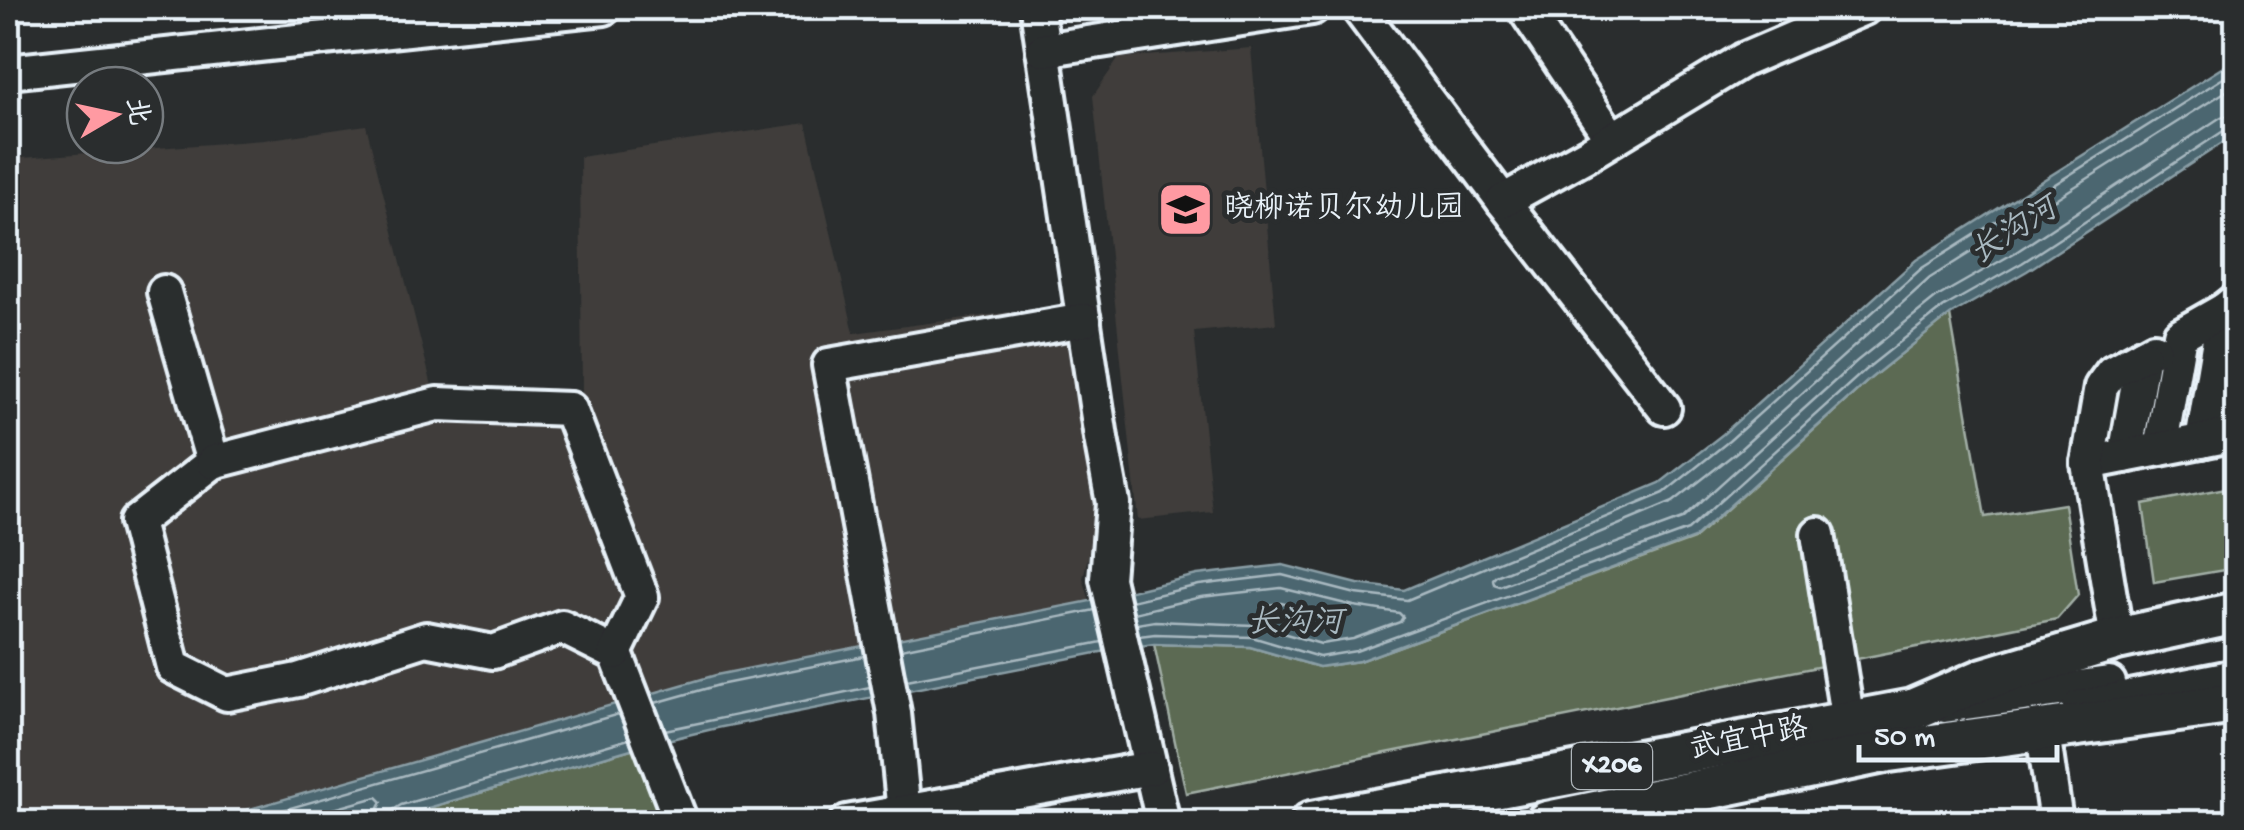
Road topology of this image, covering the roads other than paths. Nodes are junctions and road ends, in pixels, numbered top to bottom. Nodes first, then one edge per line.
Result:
1 (604, 8) edge
2 (1037, 8) edge
3 (1312, 8) edge
4 (1358, 8) edge
5 (1524, 8) edge
6 (1864, 8) edge
7 (1043, 50) junction
8 (8, 72) edge
9 (1612, 138) junction
10 (1503, 200) junction
11 (164, 292) dead end
12 (2230, 305) edge
13 (1084, 320) junction
14 (2180, 335) junction
15 (2143, 355) junction
16 (1664, 408) dead end
17 (2236, 434) edge
18 (2202, 440) junction
19 (2160, 449) junction
20 (2125, 456) junction
21 (213, 462) junction
22 (2088, 463) junction
23 (1818, 534) dead end
24 (2236, 613) edge
25 (2117, 639) junction
26 (615, 654) junction
27 (2236, 662) edge
28 (2236, 676) edge
29 (2236, 703) edge
30 (1912, 710) junction
31 (1848, 722) junction
32 (2043, 732) junction
33 (1889, 751) junction
34 (1151, 768) junction
35 (904, 812) junction
36 (681, 822) edge
37 (848, 822) edge
38 (1163, 822) edge
39 (1312, 822) edge
40 (1547, 822) edge
41 (2056, 822) edge

1 - 8 street
2 - 7 street
3 - 7 street
4 - 10 street
5 - 9 street
6 - 9 street
7 - 13 street
9 - 10 street
10 - 16 street
11 - 21 street
12 - 14 street
12 - 18 street
13 - 34 street
13 - 35 street
14 - 15 street
14 - 19 street
15 - 20 street
15 - 22 street
17 - 18 street
18 - 19 street
19 - 20 street
20 - 22 street
21 - 26 street
21 - 26 street
22 - 25 street
23 - 31 street
24 - 25 main road, 武宜中路 / X206
25 - 30 main road, 武宜中路 / X206
26 - 36 street
27 - 30 street
28 - 33 street
29 - 32 main road, 武宜中路 / X206
30 - 31 main road, 武宜中路 / X206
31 - 39 main road, 武宜中路 / X206
32 - 33 main road, 武宜中路 / X206
32 - 41 street
33 - 40 main road, 武宜中路 / X206
34 - 35 street
34 - 38 street
35 - 37 street

